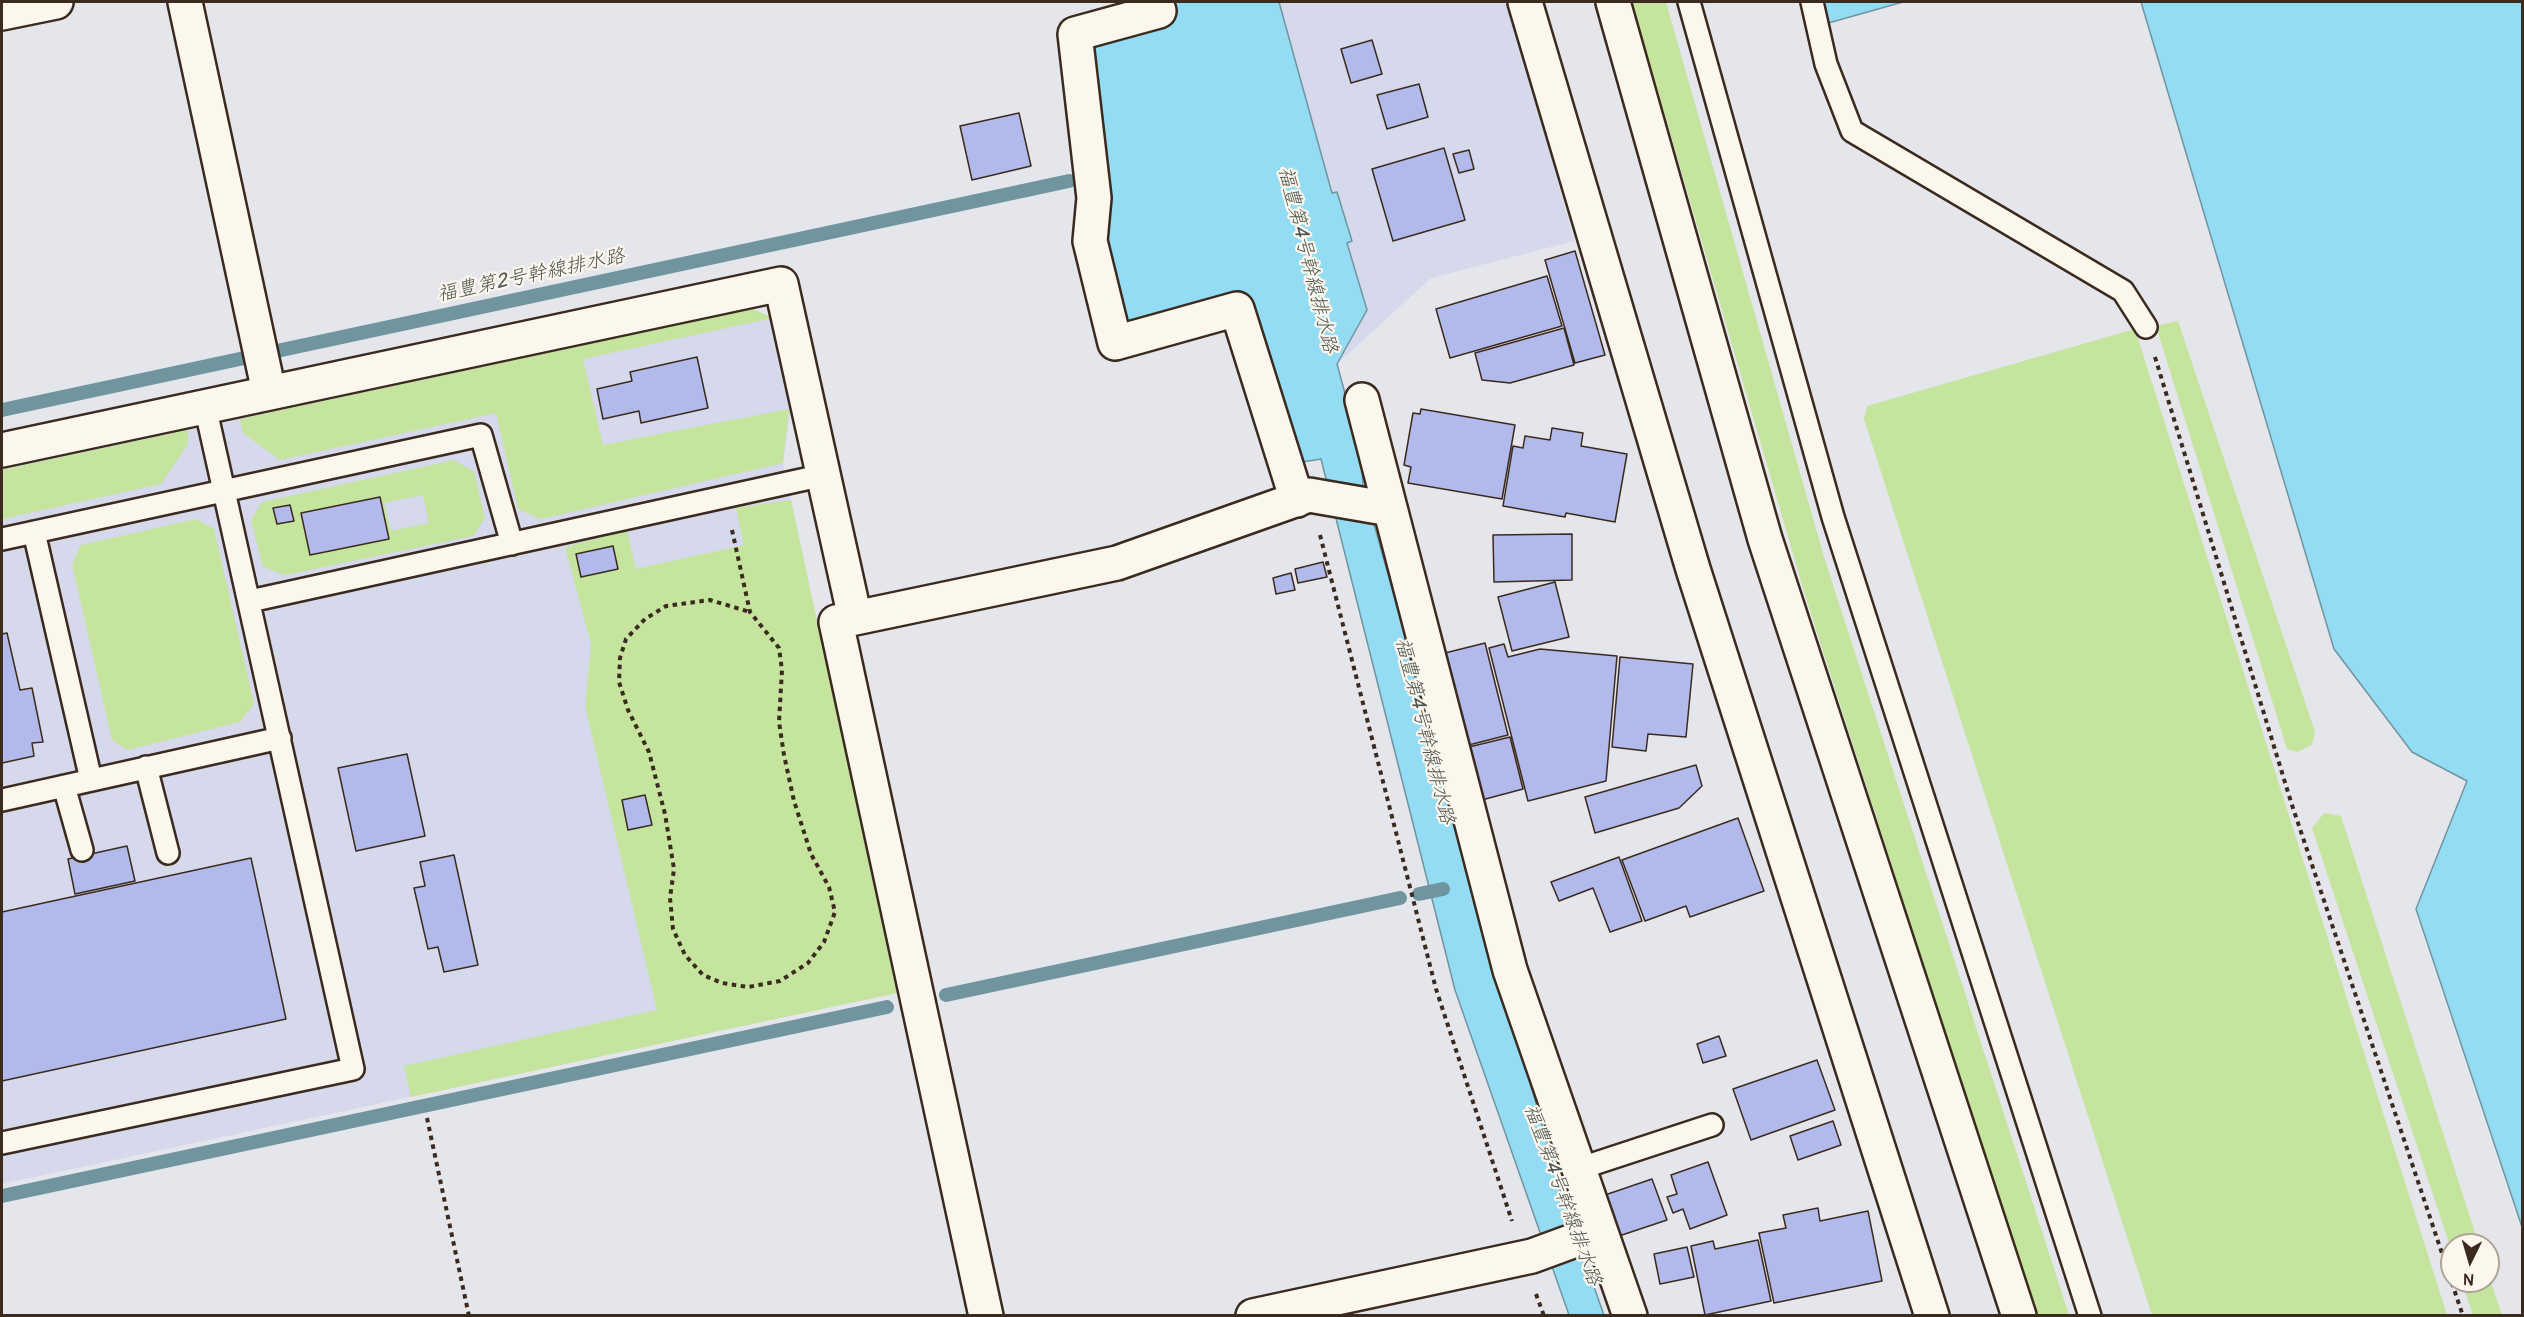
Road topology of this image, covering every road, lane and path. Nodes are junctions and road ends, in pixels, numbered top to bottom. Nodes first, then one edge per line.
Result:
1 (56, 2) edge
2 (185, 2) edge
3 (1156, 2) edge
4 (1525, 2) edge
5 (1613, 2) edge
6 (1689, 2) edge
7 (1812, 2) edge
8 (2, 13) edge
9 (2146, 327) joint
10 (267, 386) junction
11 (1362, 400) dead end
12 (206, 406) junction
13 (2, 450) edge
14 (824, 475) junction
15 (225, 491) junction
16 (724, 497) junction
17 (1303, 497) junction
18 (1388, 509) junction
19 (34, 532) junction
20 (2, 539) edge
21 (512, 543) junction
22 (249, 602) junction
23 (750, 612) junction
24 (855, 618) junction
25 (280, 738) junction
26 (146, 767) junction
27 (91, 780) junction
28 (64, 786) junction
29 (2, 800) edge
30 (82, 850) dead end
31 (168, 853) dead end
32 (427, 1118) dead end
33 (1712, 1125) dead end
34 (2, 1143) edge
35 (1578, 1168) junction
36 (1595, 1233) junction
37 (1528, 1257) junction
38 (469, 1316) edge
39 (986, 1316) edge
40 (1252, 1316) edge
41 (1544, 1316) edge
42 (1630, 1316) edge
43 (1932, 1316) edge
44 (2019, 1316) edge
45 (2090, 1316) edge
46 (2463, 1316) edge

1 - 8 street
2 - 10 street
3 - 17 street
4 - 43 street
5 - 44 street
6 - 45 lane
7 - 9 lane
9 - 46 path
10 - 12 street
10 - 14 street
11 - 18 street
12 - 13 street
12 - 15 lane
14 - 16 lane
14 - 24 street
15 - 19 lane
15 - 21 lane
15 - 22 lane
16 - 21 lane
16 - 23 path
17 - 18 street
17 - 24 street
17 - 37 path
18 - 35 street
19 - 20 lane
19 - 27 lane
21 - 22 lane
22 - 25 lane
23 - 23 path
24 - 39 street
25 - 26 lane
25 - 34 lane
26 - 27 lane
26 - 31 lane
27 - 28 lane
28 - 29 lane
28 - 30 lane
32 - 38 path
33 - 35 lane
35 - 36 street
36 - 37 street
36 - 42 street
37 - 40 street
37 - 41 path

